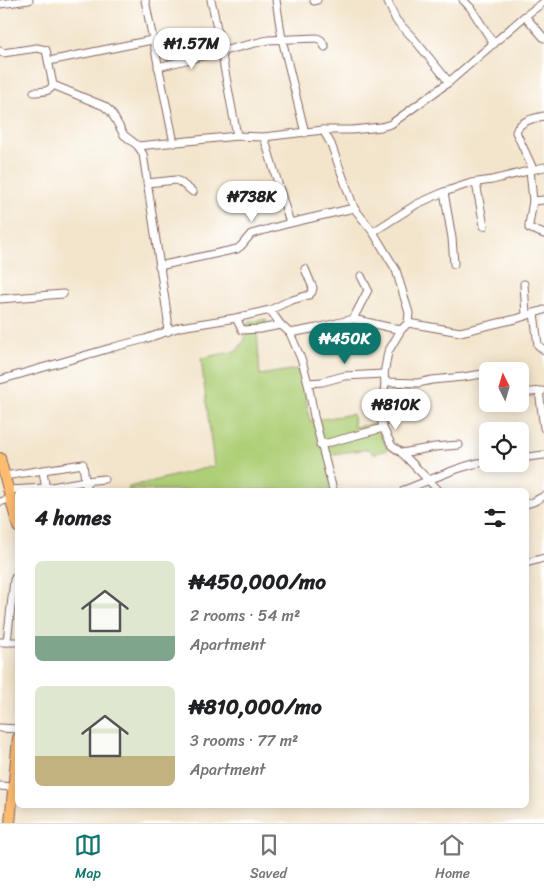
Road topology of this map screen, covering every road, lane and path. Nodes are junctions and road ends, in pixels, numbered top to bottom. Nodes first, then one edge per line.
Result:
1 (29, 0) edge
2 (145, 0) edge
3 (211, 0) edge
4 (276, 0) edge
5 (387, 0) edge
6 (463, 0) edge
7 (544, 2) edge
8 (0, 4) edge
9 (525, 16) junction
10 (544, 38) edge
11 (282, 39) junction
12 (152, 40) junction
13 (494, 44) junction
14 (325, 47) dead end
15 (0, 51) edge
16 (221, 52) junction
17 (49, 61) junction
18 (158, 67) junction
19 (449, 82) junction
20 (53, 85) junction
21 (34, 92) dead end
22 (544, 116) edge
23 (323, 130) junction
24 (338, 131) junction
25 (305, 133) junction
26 (237, 136) junction
27 (264, 137) junction
28 (174, 143) junction
29 (331, 144) junction
30 (138, 146) junction
31 (544, 168) edge
32 (531, 170) junction
33 (147, 183) junction
34 (476, 183) junction
35 (193, 192) dead end
36 (444, 192) junction
37 (544, 200) edge
38 (533, 201) junction
39 (354, 208) junction
40 (290, 223) junction
41 (484, 226) dead end
42 (373, 232) junction
43 (544, 234) edge
44 (454, 264) dead end
45 (159, 266) junction
46 (306, 270) dead end
47 (362, 276) dead end
48 (524, 284) dead end
49 (63, 294) dead end
50 (0, 300) edge
51 (270, 310) junction
52 (544, 310) edge
53 (530, 314) junction
54 (236, 318) junction
55 (353, 319) junction
56 (408, 323) junction
57 (281, 325) junction
58 (401, 330) junction
59 (167, 332) junction
60 (290, 333) junction
61 (544, 350) edge
62 (384, 374) junction
63 (479, 375) edge
64 (0, 380) edge
65 (385, 382) junction
66 (308, 383) junction
67 (542, 391) edge
68 (529, 392) edge
69 (383, 428) junction
70 (544, 428) edge
71 (320, 445) junction
72 (459, 445) dead end
73 (402, 453) junction
74 (544, 456) edge
75 (529, 457) edge
76 (0, 458) edge
77 (479, 463) edge
78 (43, 471) junction
79 (4, 476) junction
80 (104, 479) dead end
81 (430, 480) junction
82 (85, 481) junction
83 (66, 487) edge
84 (46, 488) edge
85 (87, 488) edge
86 (333, 488) edge
87 (409, 488) edge
88 (436, 488) edge
89 (544, 496) edge
90 (6, 497) edge
91 (529, 503) edge
92 (15, 519) edge
93 (544, 558) edge
94 (529, 562) edge
95 (15, 578) edge
96 (3, 642) edge
97 (0, 728) edge
98 (15, 729) edge
99 (15, 767) edge
100 (0, 786) edge
101 (13, 787) junction
102 (10, 823) edge

1 - 8 street
2 - 12 street
3 - 16 street
4 - 11 street
5 - 19 street
6 - 13 street
7 - 9 street
9 - 10 street
9 - 13 street
11 - 14 street
11 - 16 street
11 - 25 street
12 - 17 street
12 - 18 street
13 - 19 street
15 - 17 street
16 - 18 street
16 - 26 street
17 - 20 street
18 - 28 street
19 - 24 street
20 - 21 street
20 - 30 street
22 - 32 street
23 - 24 street
23 - 25 street
23 - 29 street
24 - 29 street
25 - 27 street
26 - 27 street
26 - 28 street
27 - 40 street
28 - 30 street
29 - 39 street
30 - 33 street
31 - 32 street
32 - 34 street
32 - 38 street
33 - 35 street
33 - 45 street
34 - 36 street
34 - 41 street
36 - 42 street
36 - 44 street
37 - 38 street
38 - 43 street
39 - 40 street
39 - 42 street
40 - 45 street
42 - 56 street
45 - 59 street
46 - 51 street
47 - 55 street
48 - 53 street
49 - 50 street
51 - 54 street
51 - 57 street
52 - 53 street
53 - 56 street
53 - 61 street
54 - 57 street
54 - 59 street
55 - 58 street
55 - 60 street
56 - 58 street
57 - 60 street
58 - 62 street
59 - 64 street
60 - 66 street
62 - 65 street
62 - 66 street
63 - 65 street
65 - 69 street
66 - 71 street
67 - 68 street
67 - 70 street
69 - 71 street
69 - 73 street
71 - 86 street
72 - 73 street
73 - 81 street
74 - 75 street
76 - 79 highway
77 - 81 street
78 - 79 street
78 - 82 street
78 - 84 street
79 - 90 highway
80 - 82 street
81 - 87 street
81 - 88 street
82 - 83 street
82 - 85 street
89 - 91 street
90 - 92 highway
93 - 94 street
95 - 96 street
97 - 98 street
99 - 101 highway
100 - 101 street
101 - 102 highway

